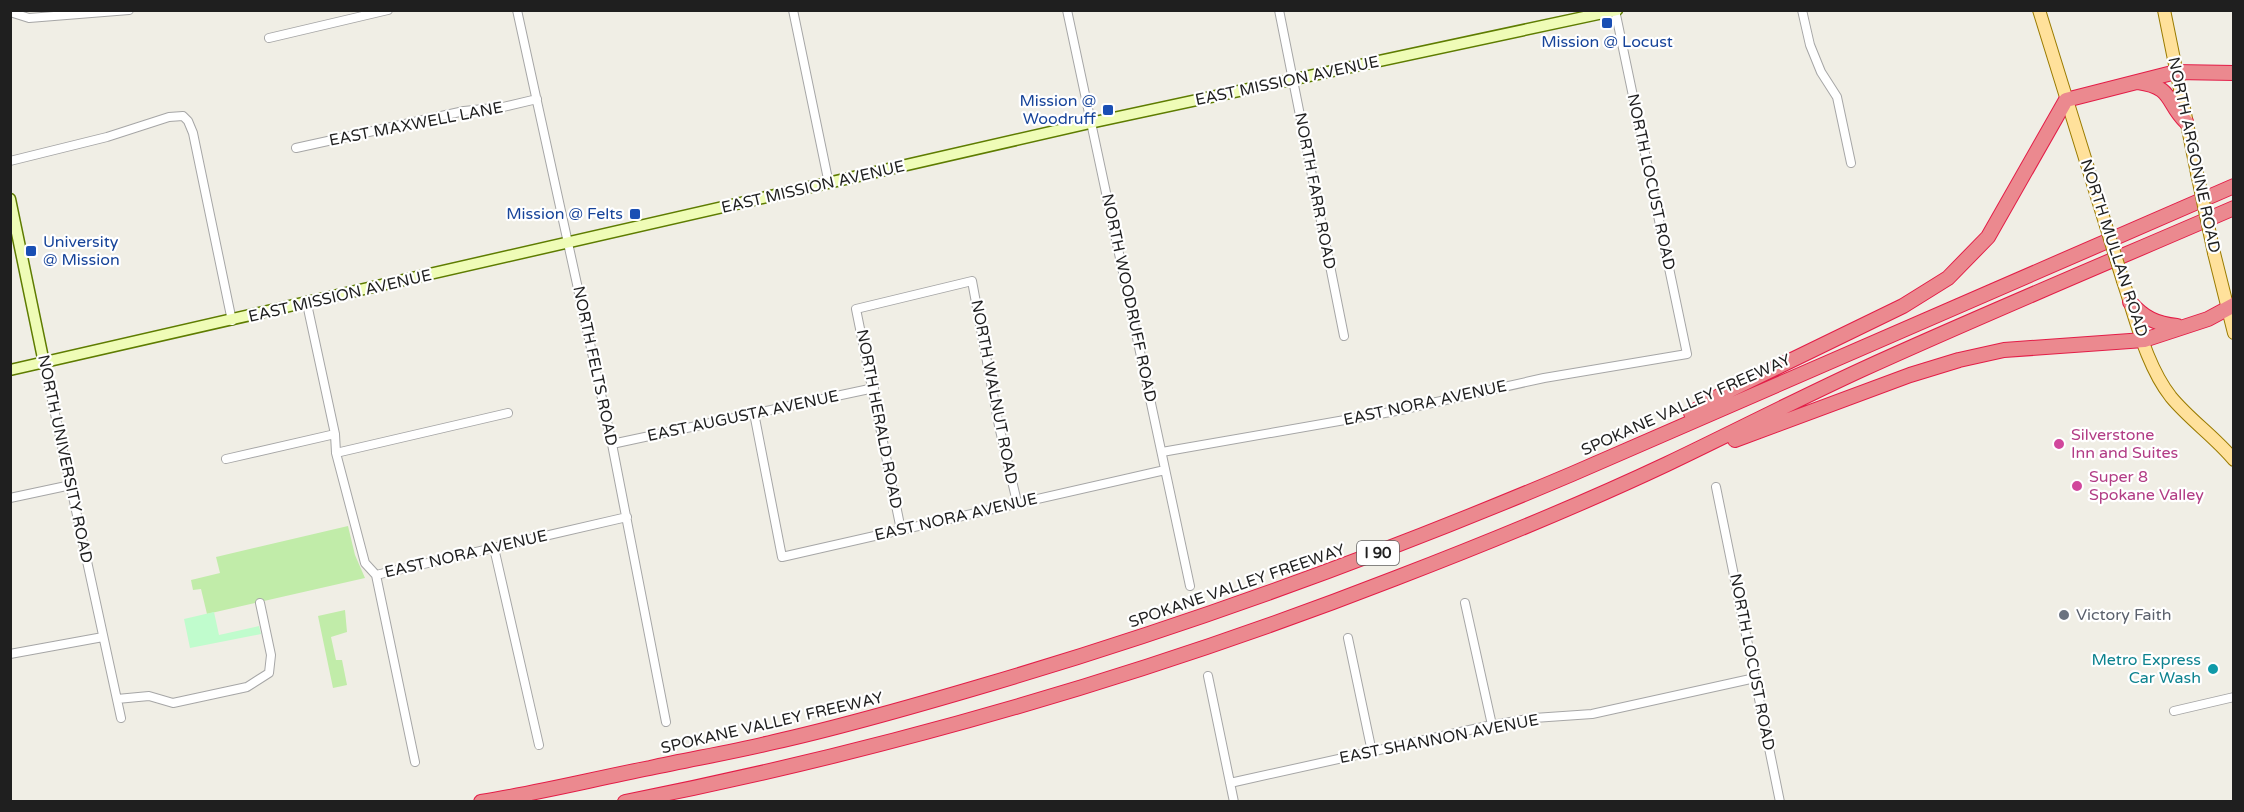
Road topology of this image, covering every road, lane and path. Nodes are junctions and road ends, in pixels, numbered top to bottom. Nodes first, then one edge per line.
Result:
1 (129, 10) edge
2 (388, 10) edge
3 (517, 10) edge
4 (793, 10) edge
5 (1067, 10) edge
6 (1280, 10) edge
7 (1802, 10) edge
8 (2039, 10) edge
9 (2164, 10) edge
10 (1616, 11) edge
11 (10, 12) edge
12 (269, 38) dead end
13 (2176, 72) junction
14 (2234, 73) edge
15 (1293, 79) junction
16 (2137, 82) junction
17 (537, 99) junction
18 (2066, 100) junction
19 (2186, 122) junction
20 (1090, 123) junction
21 (296, 148) dead end
22 (10, 161) edge
23 (1851, 163) dead end
24 (829, 184) junction
25 (2234, 186) edge
26 (10, 199) edge
27 (2234, 208) edge
28 (569, 243) junction
29 (2130, 302) junction
30 (307, 303) junction
31 (2230, 307) edge
32 (856, 309) joint
33 (232, 321) junction
34 (2182, 326) junction
35 (2234, 333) edge
36 (1344, 336) dead end
37 (2144, 340) junction
38 (1687, 354) joint
39 (44, 363) junction
40 (10, 370) edge
41 (873, 388) junction
42 (508, 413) dead end
43 (754, 413) junction
44 (335, 434) junction
45 (1645, 440) junction
46 (612, 444) junction
47 (1162, 452) junction
48 (336, 453) junction
49 (226, 459) dead end
50 (2234, 460) edge
51 (1662, 466) junction
52 (1165, 470) junction
53 (71, 485) junction
54 (1716, 487) dead end
55 (10, 498) edge
56 (1017, 502) junction
57 (627, 517) junction
58 (901, 530) junction
59 (494, 548) junction
60 (376, 574) junction
61 (1190, 586) dead end
62 (260, 603) dead end
63 (1465, 603) dead end
64 (103, 637) junction
65 (1348, 638) dead end
66 (10, 654) edge
67 (1208, 676) dead end
68 (1755, 678) junction
69 (2234, 697) edge
70 (117, 699) junction
71 (2174, 711) dead end
72 (121, 718) dead end
73 (666, 722) dead end
74 (1492, 725) junction
75 (539, 745) dead end
76 (1372, 752) junction
77 (415, 762) dead end
78 (1230, 783) junction
79 (481, 801) edge
80 (625, 801) edge
81 (1234, 801) edge
82 (1780, 801) edge

1 - 11 street
2 - 12 street
3 - 17 street, NORTH FELTS ROAD
4 - 24 street
5 - 20 street, NORTH WOODRUFF ROAD
6 - 15 street, NORTH FARR ROAD
7 - 23 street
8 - 18 main road, NORTH MULLAN ROAD
9 - 13 main road, NORTH ARGONNE ROAD
10 - 15 street, EAST MISSION AVENUE
10 - 38 street, NORTH LOCUST ROAD
13 - 14 highway
13 - 16 highway
13 - 19 main road, NORTH ARGONNE ROAD
15 - 20 street, EAST MISSION AVENUE
15 - 36 street, NORTH FARR ROAD
16 - 18 highway
16 - 19 highway
17 - 21 street, EAST MAXWELL LANE
17 - 28 street, NORTH FELTS ROAD
18 - 29 main road, NORTH MULLAN ROAD, bridge
18 - 45 highway
19 - 31 main road, NORTH ARGONNE ROAD, bridge
20 - 24 street, EAST MISSION AVENUE
20 - 47 street, NORTH WOODRUFF ROAD
22 - 33 street
24 - 28 street, EAST MISSION AVENUE
25 - 45 highway, SPOKANE VALLEY FREEWAY / I 90
26 - 39 street, NORTH UNIVERSITY ROAD
27 - 51 highway, I 90
28 - 30 street, EAST MISSION AVENUE
28 - 46 street, NORTH FELTS ROAD
29 - 34 highway
29 - 37 main road, NORTH MULLAN ROAD
30 - 33 street, EAST MISSION AVENUE
30 - 44 street
31 - 34 highway
31 - 35 main road, NORTH ARGONNE ROAD
32 - 41 street, NORTH HERALD ROAD
32 - 56 street, NORTH WALNUT ROAD
33 - 39 street, EAST MISSION AVENUE
34 - 37 highway
37 - 50 main road, NORTH MULLAN ROAD
37 - 51 highway
38 - 47 street, EAST NORA AVENUE
39 - 40 street, EAST MISSION AVENUE
39 - 53 street, NORTH UNIVERSITY ROAD
41 - 43 street, EAST AUGUSTA AVENUE
41 - 58 street, NORTH HERALD ROAD
42 - 48 street
43 - 46 street, EAST AUGUSTA AVENUE
43 - 58 street, EAST NORA AVENUE
44 - 48 street
44 - 49 street
45 - 79 highway, SPOKANE VALLEY FREEWAY / I 90
46 - 57 street, NORTH FELTS ROAD
47 - 52 street, NORTH WOODRUFF ROAD
48 - 60 street
51 - 80 highway, I 90
52 - 56 street, EAST NORA AVENUE
52 - 61 street, NORTH WOODRUFF ROAD
53 - 55 street
53 - 64 street, NORTH UNIVERSITY ROAD
54 - 68 street, NORTH LOCUST ROAD
56 - 58 street, EAST NORA AVENUE
57 - 59 street, EAST NORA AVENUE
57 - 73 street, NORTH FELTS ROAD
59 - 60 street, EAST NORA AVENUE
59 - 75 street
60 - 77 street
62 - 70 street
63 - 74 street
64 - 66 street
64 - 70 street, NORTH UNIVERSITY ROAD
65 - 76 street
67 - 78 street
68 - 74 street, EAST SHANNON AVENUE
68 - 82 street, NORTH LOCUST ROAD
69 - 71 street
70 - 72 street, NORTH UNIVERSITY ROAD
74 - 76 street, EAST SHANNON AVENUE
76 - 78 street, EAST SHANNON AVENUE
78 - 81 street

